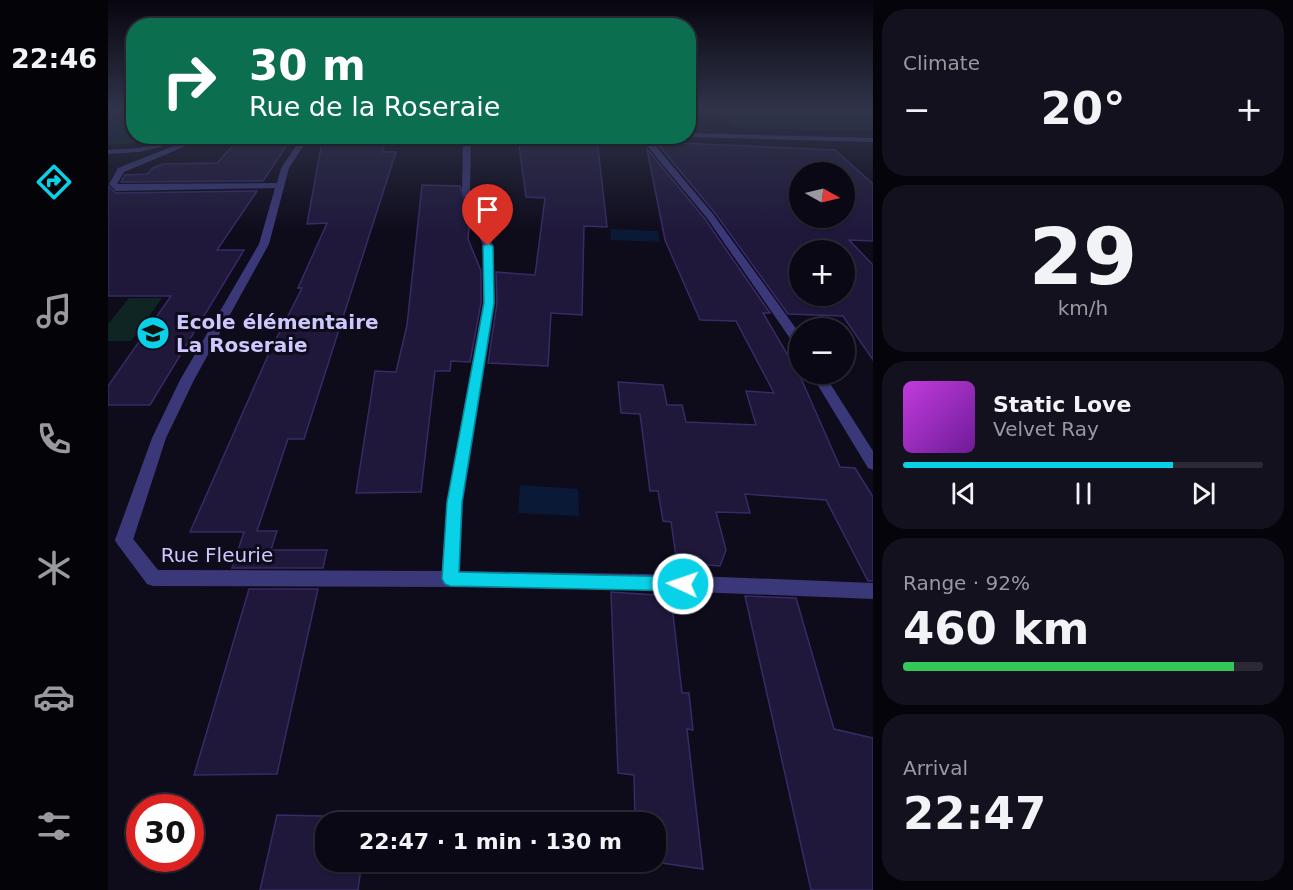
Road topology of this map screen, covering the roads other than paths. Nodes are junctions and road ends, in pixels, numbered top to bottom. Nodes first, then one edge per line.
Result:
1 (131, 151) edge
2 (168, 151) edge
3 (297, 151) edge
4 (467, 151) edge
5 (656, 151) edge
6 (108, 152) edge
7 (280, 186) junction
8 (789, 328) edge
9 (823, 384) edge
10 (873, 464) edge
11 (450, 579) junction
12 (873, 591) edge

1 - 6 street
2 - 7 street
3 - 7 street, Rue Fleurie
4 - 11 street
5 - 8 street
7 - 11 street, Rue Fleurie
9 - 10 street
11 - 12 street

